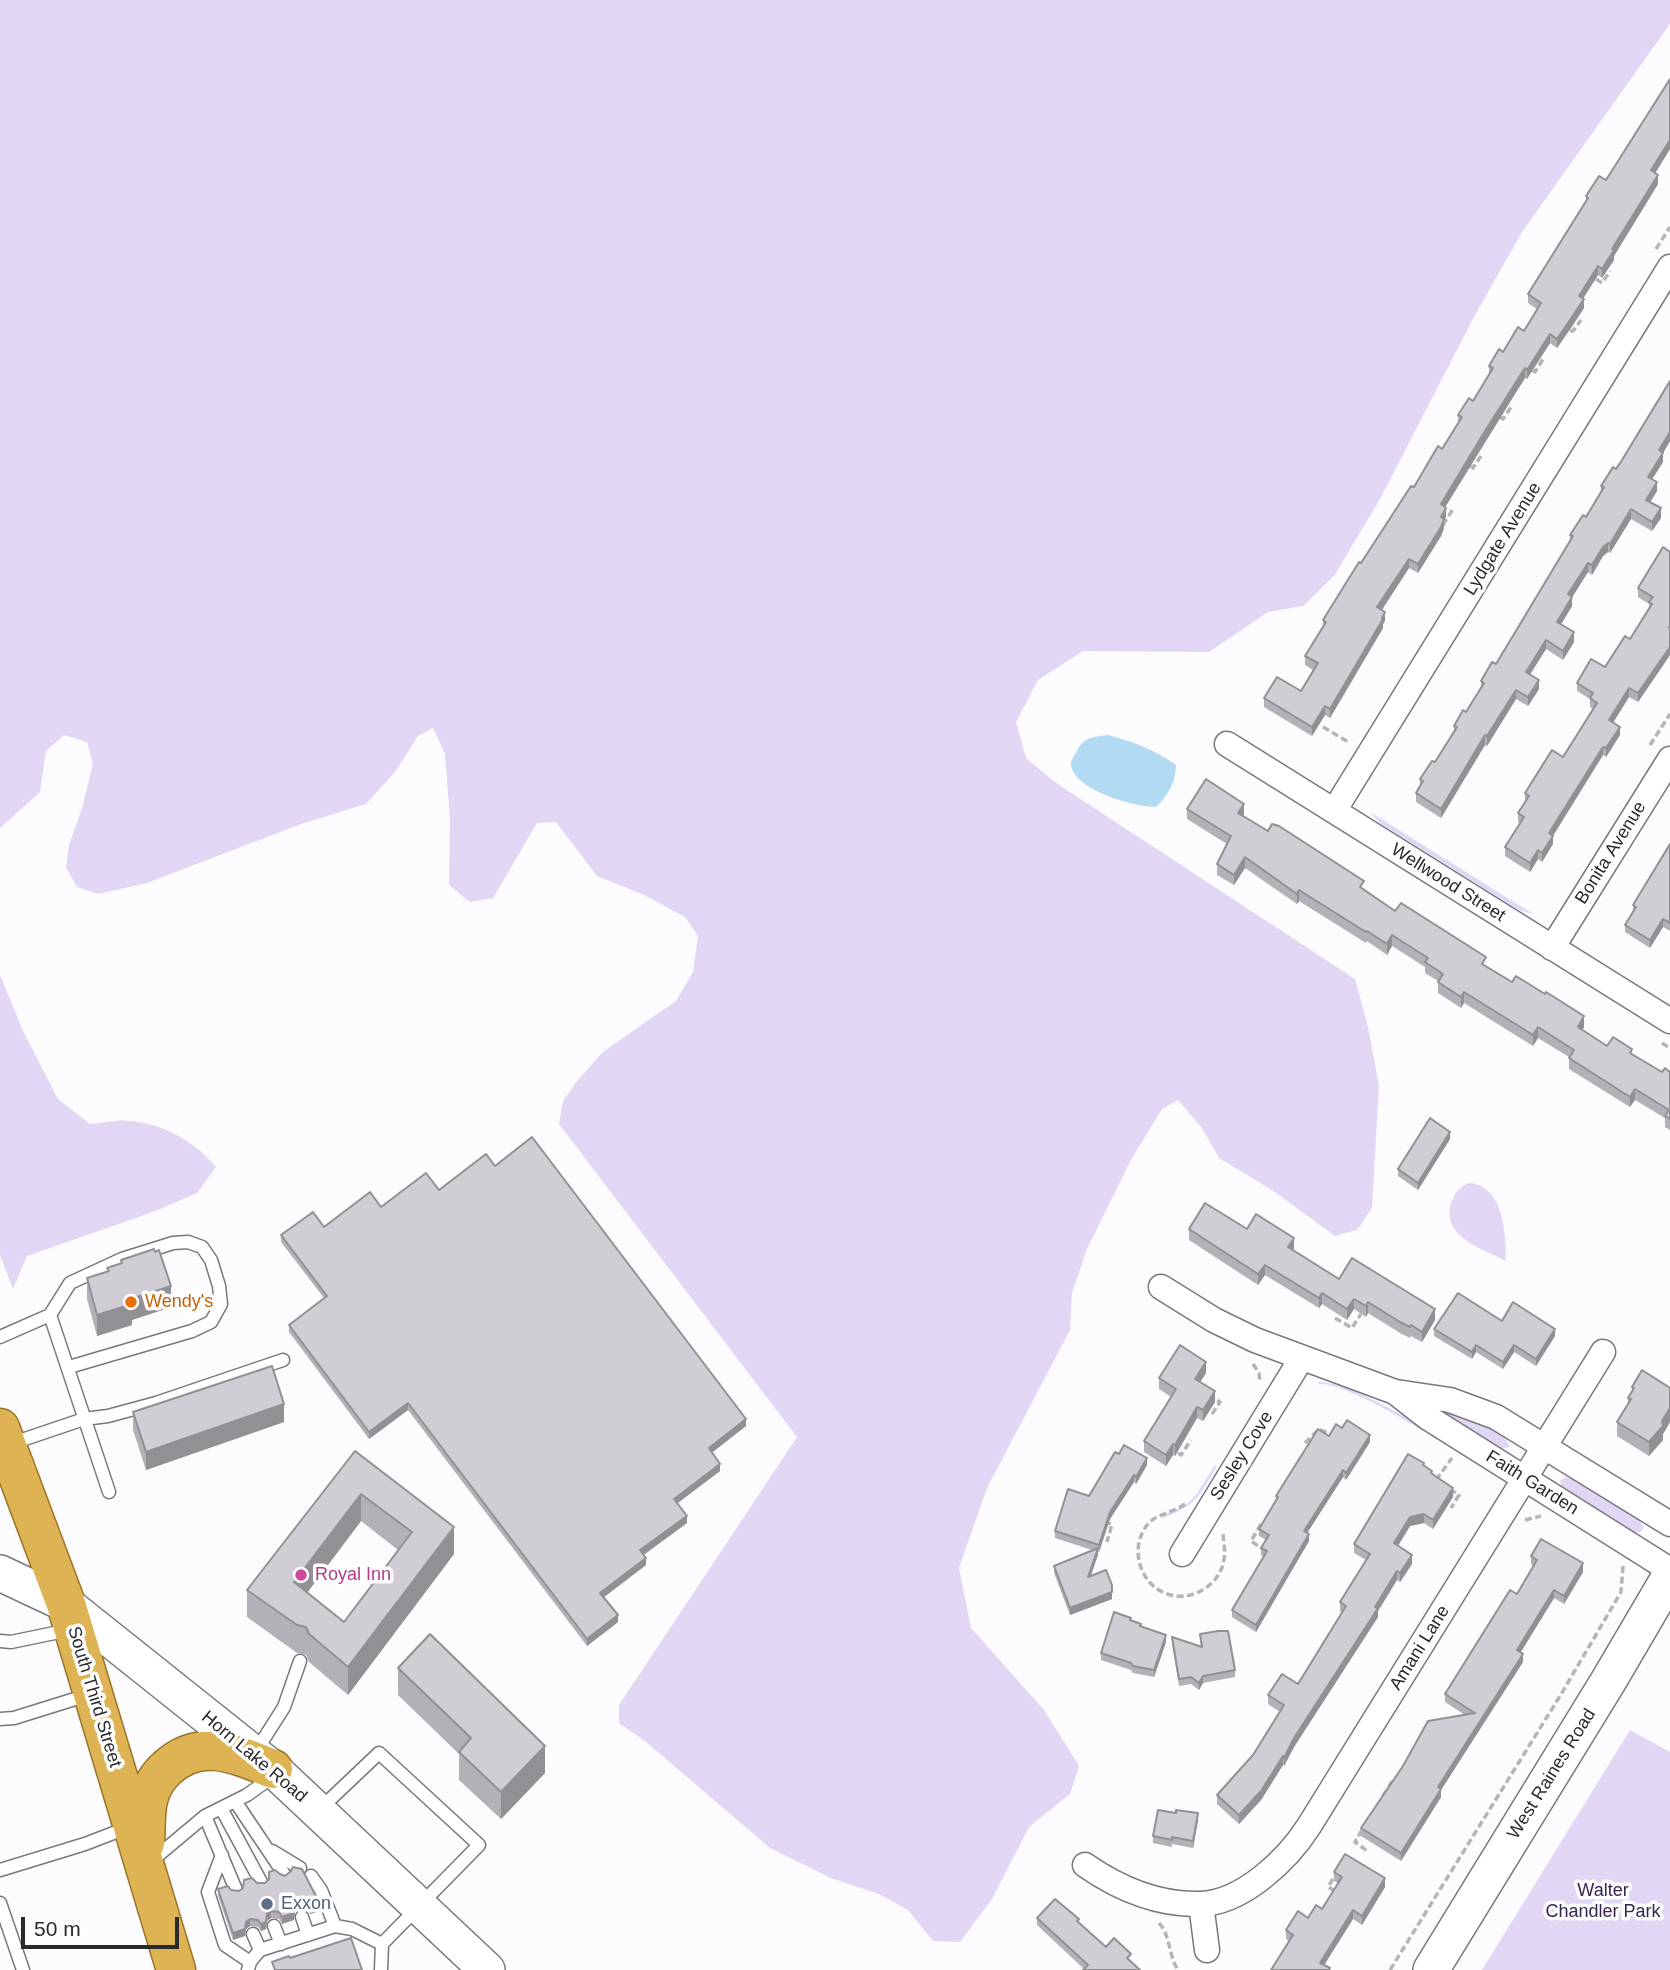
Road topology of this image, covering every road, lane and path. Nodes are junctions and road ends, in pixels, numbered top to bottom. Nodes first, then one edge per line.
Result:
1 (1670, 227) edge
2 (1663, 258) edge
3 (1610, 271) dead end
4 (1596, 279) edge
5 (1581, 320) dead end
6 (1570, 331) edge
7 (1543, 359) dead end
8 (1533, 370) edge
9 (1511, 407) dead end
10 (1500, 417) edge
11 (1481, 456) dead end
12 (1471, 466) edge
13 (1453, 509) dead end
14 (1443, 525) edge
15 (1670, 714) edge
16 (1323, 727) dead end
17 (1356, 734) dead end
18 (1350, 743) junction
19 (1227, 744) dead end
20 (1344, 752) dead end
21 (1660, 752) edge
22 (1335, 811) junction
23 (1552, 947) junction
24 (1670, 1021) edge
25 (1161, 1287) dead end
26 (1361, 1314) edge
27 (50, 1315) junction
28 (1335, 1318) dead end
29 (0, 1337) edge
30 (1603, 1352) dead end
31 (1244, 1357) dead end
32 (1301, 1359) junction
33 (283, 1360) dead end
34 (69, 1367) junction
35 (1260, 1385) dead end
36 (1395, 1392) junction
37 (1210, 1395) edge
38 (1212, 1414) dead end
39 (84, 1419) junction
40 (1332, 1435) edge
41 (3, 1436) edge
42 (1191, 1440) dead end
43 (1305, 1444) edge
44 (1545, 1447) junction
45 (1178, 1453) edge
46 (1455, 1454) dead end
47 (1526, 1479) junction
48 (1433, 1485) edge
49 (1448, 1488) edge
50 (109, 1492) dead end
51 (1192, 1496) dead end
52 (1451, 1508) dead end
53 (1548, 1516) dead end
54 (1095, 1519) edge
55 (1224, 1524) dead end
56 (1261, 1524) edge
57 (1670, 1524) edge
58 (1519, 1527) dead end
59 (1107, 1542) dead end
60 (1264, 1550) edge
61 (1182, 1554) dead end
62 (1621, 1563) dead end
63 (1670, 1570) edge
64 (0, 1573) edge
65 (1670, 1576) edge
66 (69, 1617) junction
67 (0, 1641) edge
68 (300, 1661) dead end
69 (92, 1693) junction
70 (0, 1719) edge
71 (268, 1766) junction
72 (1393, 1780) edge
73 (235, 1801) junction
74 (1390, 1801) edge
75 (221, 1808) junction
76 (318, 1811) junction
77 (205, 1816) junction
78 (132, 1825) junction
79 (1365, 1825) edge
80 (266, 1847) junction
81 (1367, 1851) dead end
82 (222, 1855) junction
83 (144, 1865) junction
84 (1085, 1865) dead end
85 (0, 1870) edge
86 (1338, 1870) edge
87 (284, 1874) edge
88 (261, 1882) edge
89 (236, 1890) edge
90 (1339, 1894) edge
91 (0, 1903) edge
92 (1201, 1904) junction
93 (421, 1907) junction
94 (302, 1917) dead end
95 (1157, 1920) dead end
96 (274, 1926) dead end
97 (335, 1926) junction
98 (253, 1934) dead end
99 (308, 1935) junction
100 (281, 1944) junction
101 (382, 1944) junction
102 (260, 1950) junction
103 (1207, 1950) dead end
104 (249, 1966) edge
105 (23, 1970) edge
106 (176, 1970) edge
107 (381, 1970) edge
108 (487, 1970) edge
109 (1178, 1970) edge
110 (1390, 1970) edge
111 (1431, 1970) edge

1 - 2 path
2 - 22 street, Lydgate Avenue
3 - 4 path
5 - 6 path
7 - 8 path
9 - 10 path
11 - 12 path
13 - 14 path
15 - 21 path
16 - 18 path
17 - 18 path
18 - 20 path
19 - 22 street, Wellwood Street
21 - 23 street, Bonita Avenue
22 - 23 street, Wellwood Street
23 - 24 street, Wellwood Street
25 - 32 street, Faith Garden
26 - 28 path
27 - 29 lane
27 - 34 lane
27 - 34 lane
30 - 44 street, Amani Lane
31 - 35 path
32 - 36 street, Faith Garden
32 - 61 street, Sesley Cove
33 - 39 lane
34 - 39 lane
36 - 44 street, Faith Garden
36 - 47 street, Faith Garden
37 - 38 path
39 - 41 lane
39 - 50 lane
40 - 43 path
41 - 66 highway, South Third Street
42 - 45 path
44 - 47 street, Amani Lane
44 - 57 street, Faith Garden
46 - 48 path
47 - 63 street, Faith Garden
47 - 92 street, Amani Lane
49 - 52 path
51 - 55 path
53 - 58 path
54 - 59 path
56 - 60 path
62 - 110 path
64 - 66 main road, Horn Lake Road
65 - 111 main road, West Raines Road
66 - 67 lane
66 - 69 highway, South Third Street
66 - 71 main road, Horn Lake Road
68 - 71 lane
69 - 70 lane
69 - 78 highway, South Third Street
71 - 73 lane
71 - 76 main road, Horn Lake Road
71 - 83 highway
72 - 74 path
73 - 75 lane
73 - 80 lane
75 - 77 lane
75 - 88 lane
76 - 93 main road, Horn Lake Road
76 - 93 lane
77 - 82 lane
77 - 83 lane
78 - 83 highway, South Third Street
78 - 85 lane
79 - 81 path
80 - 87 lane
80 - 97 lane
82 - 89 lane
82 - 104 lane
83 - 106 highway, South Third Street
84 - 92 street
86 - 90 path
91 - 105 lane
92 - 103 street
93 - 101 lane
93 - 108 main road, Horn Lake Road
94 - 99 lane
95 - 109 path
96 - 100 lane
97 - 99 lane
97 - 101 lane
98 - 102 lane
99 - 100 lane
100 - 102 lane
101 - 107 lane
102 - 104 lane

